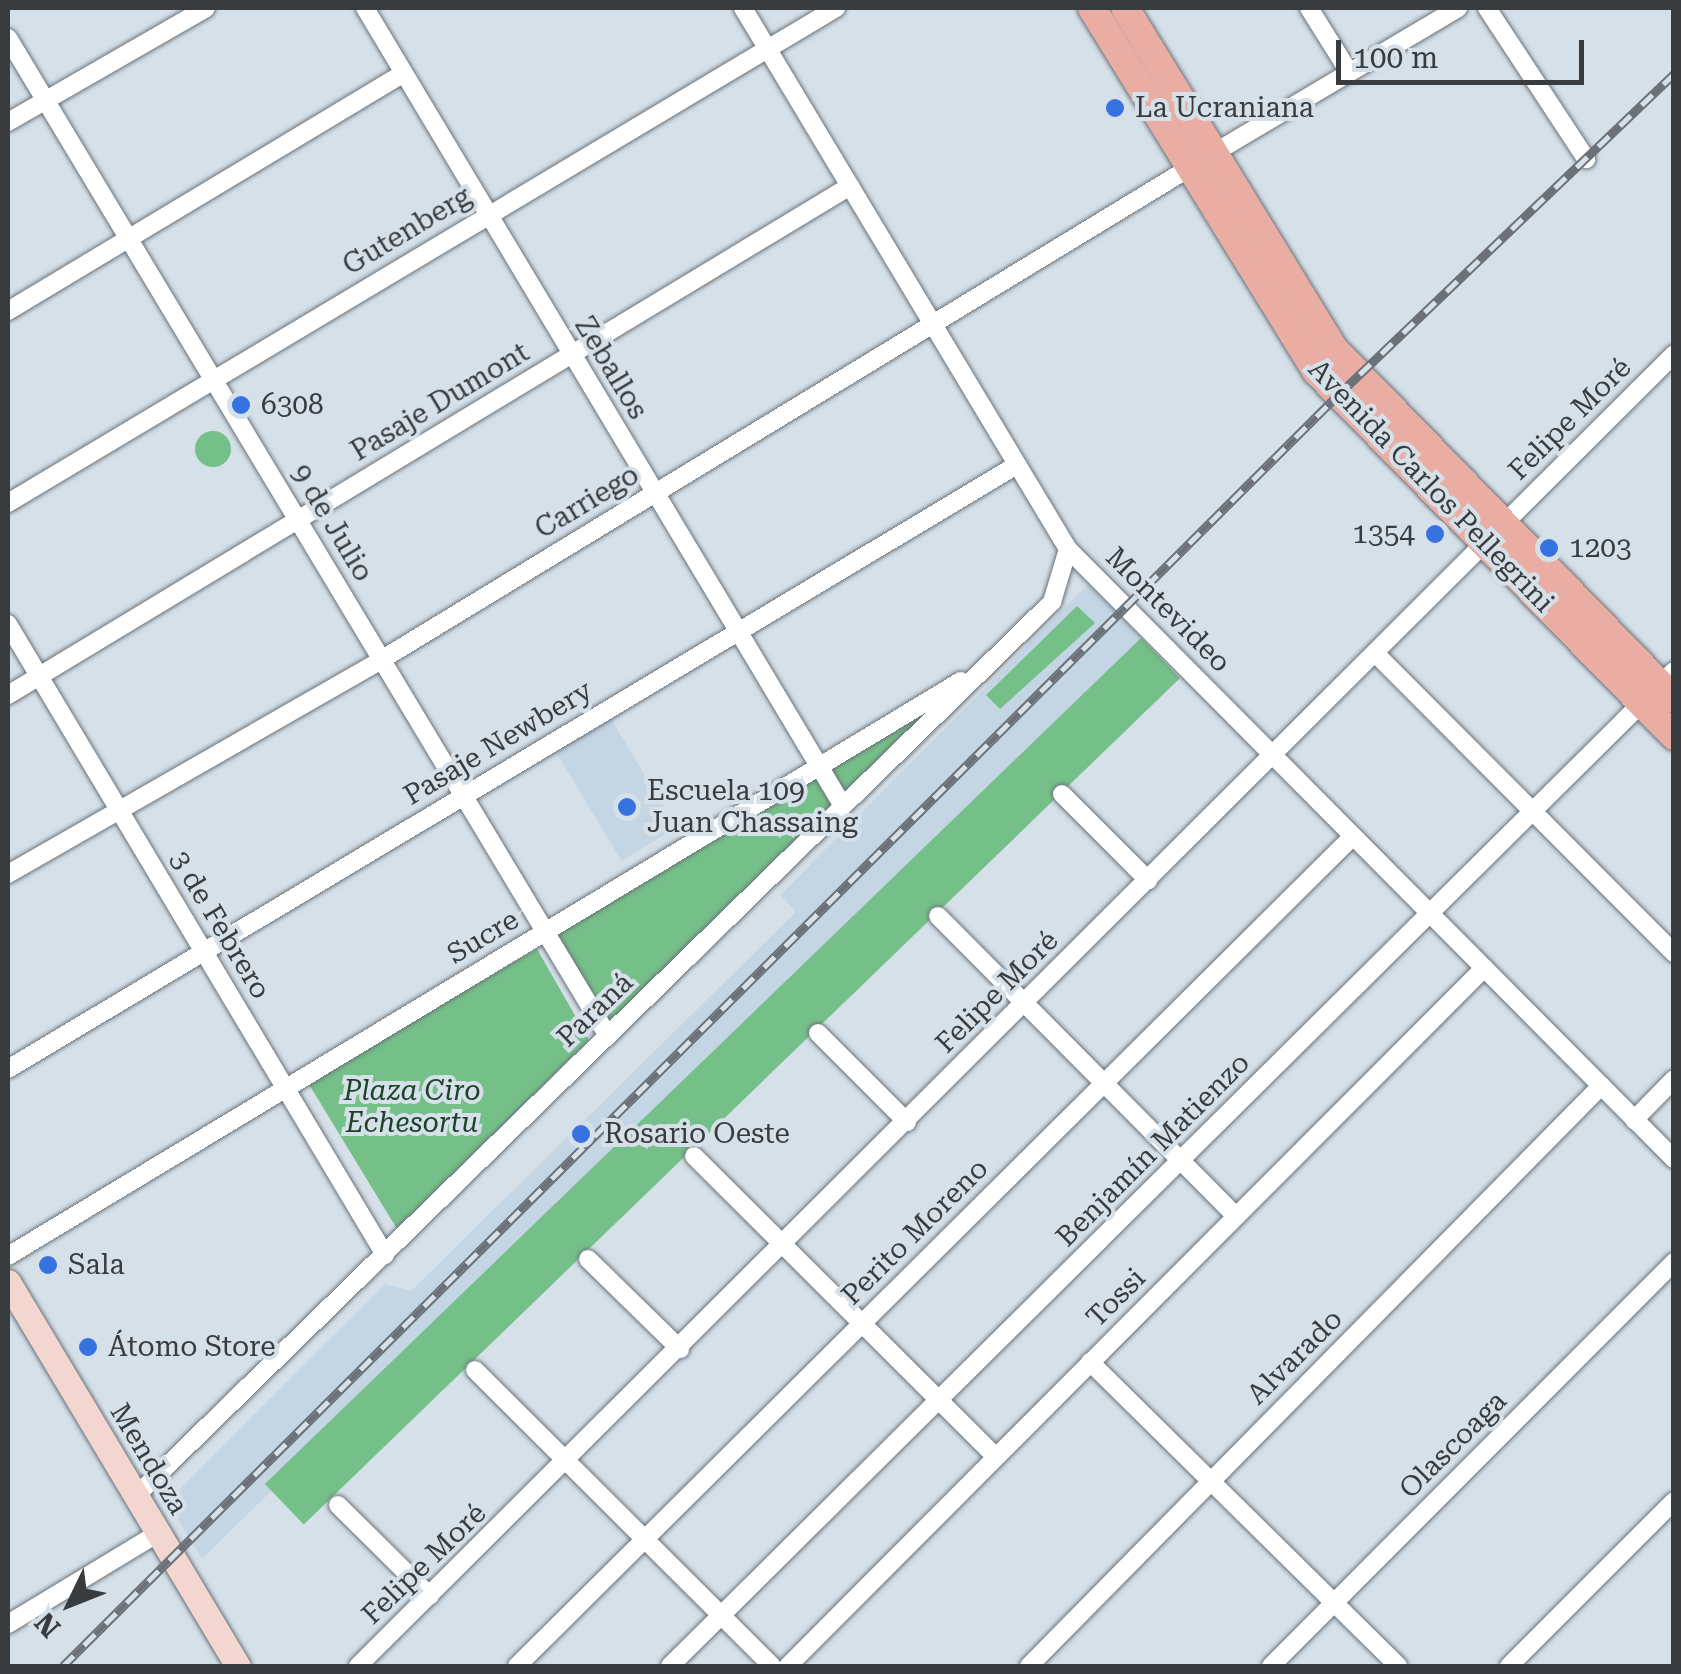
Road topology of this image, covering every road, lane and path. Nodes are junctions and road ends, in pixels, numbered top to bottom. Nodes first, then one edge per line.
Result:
1 (206, 8) edge
2 (366, 8) edge
3 (743, 8) edge
4 (836, 8) edge
5 (1092, 8) edge
6 (1125, 8) edge
7 (1309, 8) edge
8 (1458, 8) edge
9 (1487, 8) edge
10 (8, 38) edge
11 (768, 48) junction
12 (1350, 72) junction
13 (403, 74) junction
14 (44, 100) junction
15 (8, 122) edge
16 (1202, 160) junction
17 (1586, 160) dead end
18 (850, 186) junction
19 (488, 215) junction
20 (128, 238) junction
21 (8, 311) edge
22 (932, 325) junction
23 (571, 354) junction
24 (1674, 354) edge
25 (214, 380) junction
26 (1017, 464) junction
27 (654, 494) junction
28 (8, 503) edge
29 (298, 520) junction
30 (1494, 534) junction
31 (1068, 548) junction
32 (8, 624) edge
33 (738, 632) junction
34 (1375, 652) junction
35 (380, 660) junction
36 (988, 665) junction
37 (39, 676) junction
38 (1662, 690) edge
39 (8, 695) edge
40 (1674, 736) edge
41 (1273, 755) junction
42 (819, 766) junction
43 (1062, 794) dead end
44 (464, 795) junction
45 (843, 806) junction
46 (118, 808) junction
47 (1533, 811) junction
48 (1353, 836) junction
49 (8, 874) edge
50 (1148, 880) junction
51 (1430, 913) junction
52 (938, 916) dead end
53 (546, 931) junction
54 (204, 952) junction
55 (1674, 952) edge
56 (1484, 968) junction
57 (1025, 1004) junction
58 (818, 1034) dead end
59 (608, 1036) junction
60 (8, 1069) edge
61 (1674, 1078) edge
62 (1104, 1083) junction
63 (1601, 1086) junction
64 (285, 1088) junction
65 (1634, 1120) junction
66 (907, 1122) junction
67 (694, 1156) dead end
68 (1674, 1159) edge
69 (1181, 1160) junction
70 (1236, 1216) junction
71 (784, 1246) junction
72 (385, 1255) junction
73 (8, 1256) edge
74 (588, 1259) dead end
75 (1674, 1262) edge
76 (8, 1282) edge
77 (862, 1324) junction
78 (680, 1349) junction
79 (1090, 1362) junction
80 (475, 1370) dead end
81 (939, 1401) junction
82 (996, 1457) junction
83 (570, 1460) junction
84 (1211, 1482) junction
85 (136, 1496) junction
86 (1674, 1501) edge
87 (338, 1505) dead end
88 (158, 1533) junction
89 (646, 1538) junction
90 (430, 1596) junction
91 (1334, 1604) junction
92 (721, 1616) junction
93 (8, 1624) edge
94 (238, 1666) edge
95 (358, 1666) edge
96 (516, 1666) edge
97 (670, 1666) edge
98 (772, 1666) edge
99 (788, 1666) edge
100 (1029, 1666) edge
101 (1272, 1666) edge
102 (1398, 1666) edge
103 (1509, 1666) edge

1 - 14 street
2 - 13 street, Zeballos
3 - 11 street, Montevideo
4 - 11 street, Gutenberg
5 - 16 main road, Avenida Carlos Pellegrini
6 - 16 main road, Avenida Carlos Pellegrini
7 - 12 street
8 - 12 street, Carriego
9 - 17 street
10 - 14 street, 9 de Julio
11 - 18 street, Montevideo
11 - 19 street, Gutenberg
12 - 16 street, Carriego
13 - 19 street, Zeballos
13 - 20 street
14 - 15 street
14 - 20 street, 9 de Julio
16 - 22 street, Carriego
16 - 30 main road, Avenida Carlos Pellegrini
18 - 22 street, Montevideo
18 - 23 street, Pasaje Dumont
19 - 23 street, Zeballos
19 - 25 street, Gutenberg
20 - 21 street
20 - 25 street, 9 de Julio
22 - 26 street, Montevideo
22 - 27 street, Carriego
23 - 27 street, Zeballos
23 - 29 street, Pasaje Dumont
24 - 30 street, Felipe Moré
25 - 28 street, Gutenberg
25 - 29 street, 9 de Julio
26 - 31 street, Montevideo
26 - 33 street, Pasaje Newbery
27 - 33 street, Zeballos
27 - 35 street, Carriego
29 - 35 street, 9 de Julio
29 - 37 street, Pasaje Dumont
30 - 34 street, Felipe Moré
30 - 38 main road, Avenida Carlos Pellegrini
31 - 36 street, Paraná
31 - 41 street, Montevideo
32 - 37 street, 3 de Febrero
33 - 42 street, Zeballos
33 - 44 street, Pasaje Newbery
34 - 41 street, Felipe Moré
34 - 47 street
35 - 44 street, 9 de Julio
35 - 46 street, Carriego
36 - 42 street, Sucre
36 - 45 street, Paraná
37 - 39 street, Pasaje Dumont
37 - 46 street, 3 de Febrero
38 - 40 main road, Avenida Carlos Pellegrini
38 - 47 street, Benjamín Matienzo
41 - 48 street, Montevideo
41 - 50 street, Felipe Moré
42 - 45 street, Zeballos
42 - 53 street, Sucre
43 - 50 street
44 - 53 street, 9 de Julio
44 - 54 street, Pasaje Newbery
45 - 59 street, Paraná
46 - 49 street, Carriego
46 - 54 street, 3 de Febrero
47 - 51 street, Benjamín Matienzo
47 - 55 street
48 - 51 street, Montevideo
48 - 62 street, Perito Moreno
50 - 57 street, Felipe Moré
51 - 56 street, Montevideo
51 - 69 street, Benjamín Matienzo
52 - 57 street
53 - 59 street, 9 de Julio
53 - 64 street, Sucre
54 - 60 street, Pasaje Newbery
54 - 64 street, 3 de Febrero
56 - 63 street, Montevideo
56 - 70 street, Tossi
57 - 62 street
57 - 66 street, Felipe Moré
58 - 66 street
59 - 72 street, Paraná
61 - 65 street
62 - 69 street
62 - 77 street, Perito Moreno
63 - 65 street, Montevideo
63 - 84 street, Alvarado
64 - 72 street, 3 de Febrero
64 - 73 street, Sucre
65 - 68 street, Montevideo
66 - 71 street, Felipe Moré
67 - 71 street
69 - 70 street
69 - 81 street, Benjamín Matienzo
70 - 79 street, Tossi
71 - 77 street
71 - 78 street, Felipe Moré
72 - 85 street, Paraná
74 - 78 street
75 - 91 street, Olascoaga
76 - 85 main road, Mendoza
77 - 81 street
77 - 89 street, Perito Moreno
78 - 83 street, Felipe Moré
79 - 82 street, Tossi
79 - 84 street
80 - 83 street
81 - 82 street
81 - 92 street, Benjamín Matienzo
82 - 99 street, Tossi
83 - 89 street
83 - 90 street, Felipe Moré
84 - 91 street
84 - 100 street, Alvarado
85 - 88 main road, Mendoza
86 - 103 street
87 - 90 street
88 - 93 street
88 - 94 main road, Mendoza
89 - 92 street
89 - 96 street, Perito Moreno
90 - 95 street, Felipe Moré
91 - 101 street, Olascoaga
91 - 102 street
92 - 97 street, Benjamín Matienzo
92 - 98 street

